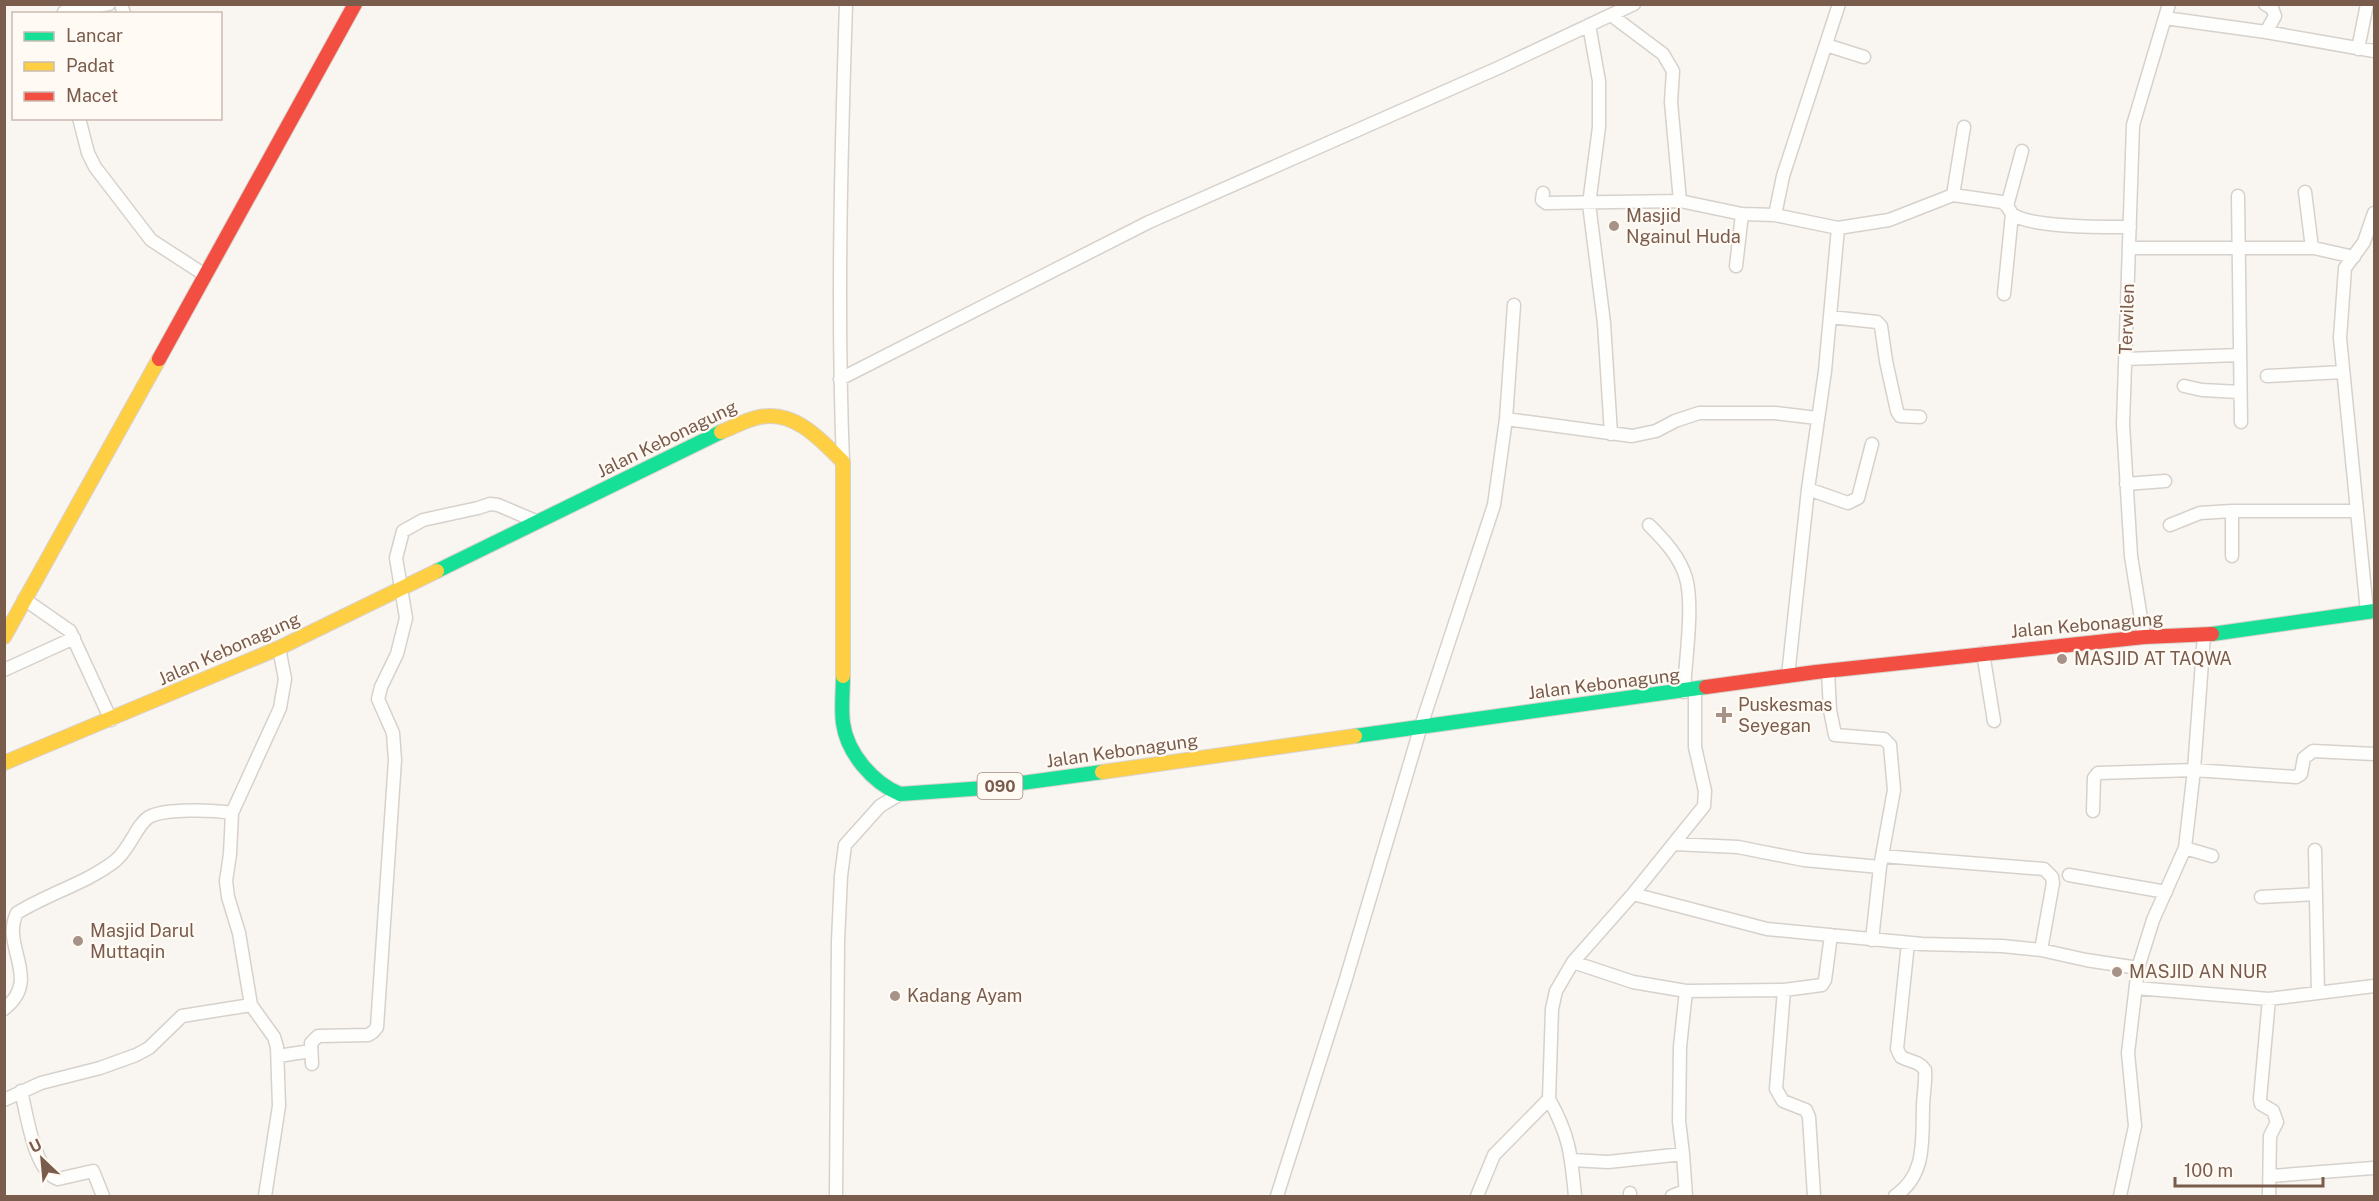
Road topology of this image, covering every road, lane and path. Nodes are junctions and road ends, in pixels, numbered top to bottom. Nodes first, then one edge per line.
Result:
1 (109, 4) edge
2 (355, 4) edge
3 (846, 4) edge
4 (1634, 4) edge
5 (1839, 4) edge
6 (2169, 4) edge
7 (2265, 4) edge
8 (2367, 4) edge
9 (64, 10) edge
10 (1611, 15) junction
11 (2165, 18) junction
12 (1589, 25) junction
13 (2266, 32) junction
14 (1826, 45) junction
15 (2358, 49) junction
16 (2374, 51) edge
17 (1864, 57) dead end
18 (80, 120) edge
19 (1964, 127) dead end
20 (2022, 151) dead end
21 (2305, 192) dead end
22 (1543, 193) dead end
23 (1953, 195) junction
24 (2238, 196) dead end
25 (1680, 201) junction
26 (1589, 204) junction
27 (2009, 210) junction
28 (2374, 213) edge
29 (1742, 214) junction
30 (1775, 215) junction
31 (2130, 227) junction
32 (1838, 228) junction
33 (2130, 248) junction
34 (2238, 248) junction
35 (2312, 248) junction
36 (2354, 256) junction
37 (1736, 267) dead end
38 (205, 275) junction
39 (2004, 294) dead end
40 (1514, 305) dead end
41 (1830, 317) junction
42 (2240, 356) junction
43 (2125, 359) junction
44 (2343, 372) junction
45 (2267, 376) dead end
46 (840, 379) junction
47 (2184, 386) dead end
48 (2240, 392) junction
49 (1920, 417) dead end
50 (1817, 418) junction
51 (1506, 419) junction
52 (2241, 422) dead end
53 (1611, 434) junction
54 (1872, 444) dead end
55 (843, 462) junction
56 (2165, 481) dead end
57 (2126, 484) junction
58 (1808, 489) junction
59 (2232, 511) junction
60 (2357, 511) junction
61 (538, 522) junction
62 (1649, 525) dead end
63 (2170, 525) dead end
64 (2232, 556) dead end
65 (402, 588) junction
66 (24, 598) junction
67 (2371, 612) edge
68 (2204, 635) junction
69 (4, 637) edge
70 (2144, 637) junction
71 (74, 638) junction
72 (279, 648) junction
73 (1983, 653) junction
74 (4, 670) edge
75 (1828, 671) junction
76 (1788, 676) junction
77 (1689, 691) junction
78 (111, 720) junction
79 (1994, 720) dead end
80 (1421, 726) junction
81 (2374, 754) edge
82 (4, 763) edge
83 (2194, 770) junction
84 (900, 794) junction
85 (2093, 811) dead end
86 (232, 813) junction
87 (1674, 844) junction
88 (2185, 848) junction
89 (2315, 850) dead end
90 (2212, 856) dead end
91 (1881, 861) junction
92 (2069, 875) dead end
93 (2166, 892) junction
94 (1633, 894) junction
95 (2316, 894) junction
96 (2261, 897) dead end
97 (1831, 934) junction
98 (1872, 940) junction
99 (1908, 943) junction
100 (2041, 950) junction
101 (1573, 962) junction
102 (2138, 968) junction
103 (2374, 987) edge
104 (2136, 988) junction
105 (1784, 990) junction
106 (1686, 992) junction
107 (2318, 993) junction
108 (2269, 999) junction
109 (251, 1005) junction
110 (4, 1009) edge
111 (278, 1056) junction
112 (21, 1091) junction
113 (1549, 1099) junction
114 (4, 1100) edge
115 (1683, 1154) junction
116 (1572, 1160) junction
117 (2373, 1168) edge
118 (2271, 1176) junction
119 (1685, 1195) edge
120 (104, 1197) edge
121 (265, 1197) edge
122 (836, 1197) edge
123 (1277, 1197) edge
124 (1477, 1197) edge
125 (1575, 1197) edge
126 (1672, 1197) edge
127 (1814, 1197) edge
128 (1895, 1197) edge
129 (2120, 1197) edge
130 (2269, 1197) edge

1 - 9 street
2 - 38 main road
3 - 46 street
4 - 10 street
5 - 14 street
6 - 11 street, Terwilen
7 - 13 street
8 - 15 street
10 - 12 street
10 - 25 street
11 - 13 street
11 - 31 street, Terwilen
12 - 26 street
12 - 46 street
13 - 15 street
14 - 17 street
14 - 30 street
15 - 16 street
18 - 38 street
19 - 23 street
20 - 27 street
21 - 35 street
22 - 26 street
23 - 27 street
23 - 32 street
24 - 34 street
25 - 26 street
25 - 29 street
26 - 53 street
27 - 31 street
27 - 39 street
28 - 36 street
29 - 30 street
29 - 37 street
30 - 32 street
31 - 33 street, Terwilen
32 - 41 street
33 - 34 street
33 - 43 street, Terwilen
34 - 35 street
34 - 42 street
35 - 36 street
36 - 44 street
38 - 66 main road
40 - 51 street
41 - 49 street
41 - 50 street
42 - 43 street
42 - 48 street
43 - 57 street, Terwilen
44 - 45 street
44 - 60 street
46 - 55 street
47 - 48 street
48 - 52 street
50 - 53 street
50 - 58 street
51 - 53 street
51 - 80 street
54 - 58 street
55 - 61 main road, Jalan Kebonagung
55 - 84 main road
56 - 57 street
57 - 70 street, Terwilen
58 - 76 street
59 - 60 street
59 - 63 street
59 - 64 street
60 - 67 street
61 - 65 main road, Jalan Kebonagung
61 - 65 street
62 - 77 street
65 - 72 main road, Jalan Kebonagung
65 - 111 street
66 - 69 main road
66 - 71 street
67 - 68 main road, Jalan Kebonagung / 090
68 - 70 main road, Jalan Kebonagung / 090
68 - 83 street
70 - 73 main road, Jalan Kebonagung / 090
71 - 74 street
71 - 78 street
72 - 78 main road, Jalan Kebonagung
72 - 86 street
73 - 75 main road, Jalan Kebonagung / 090
73 - 79 street
75 - 76 main road, Jalan Kebonagung / 090
75 - 91 street
76 - 77 main road, Jalan Kebonagung / 090
77 - 80 main road, Jalan Kebonagung / 090
77 - 87 street
78 - 82 main road, Jalan Kebonagung
80 - 84 main road, Jalan Kebonagung / 090
80 - 123 street
81 - 83 street
83 - 85 street
83 - 88 street
84 - 122 street
86 - 109 street
86 - 110 street
87 - 91 street
87 - 94 street
88 - 90 street
88 - 93 street
89 - 95 street
91 - 98 street
91 - 100 street
92 - 93 street
93 - 102 street
94 - 97 street
94 - 101 street
95 - 96 street
95 - 107 street
97 - 98 street
97 - 105 street
98 - 99 street
99 - 100 street
99 - 128 street
100 - 102 street
101 - 106 street
101 - 113 street
102 - 104 street
103 - 107 street
104 - 108 street
104 - 129 street
105 - 106 street
105 - 127 street
106 - 115 street
107 - 108 street
108 - 118 street
109 - 111 street
109 - 112 street
111 - 121 street
112 - 114 street
112 - 120 street
113 - 116 street
113 - 124 street
115 - 116 street
115 - 119 street
116 - 125 street
117 - 118 street
118 - 130 street
119 - 126 street

